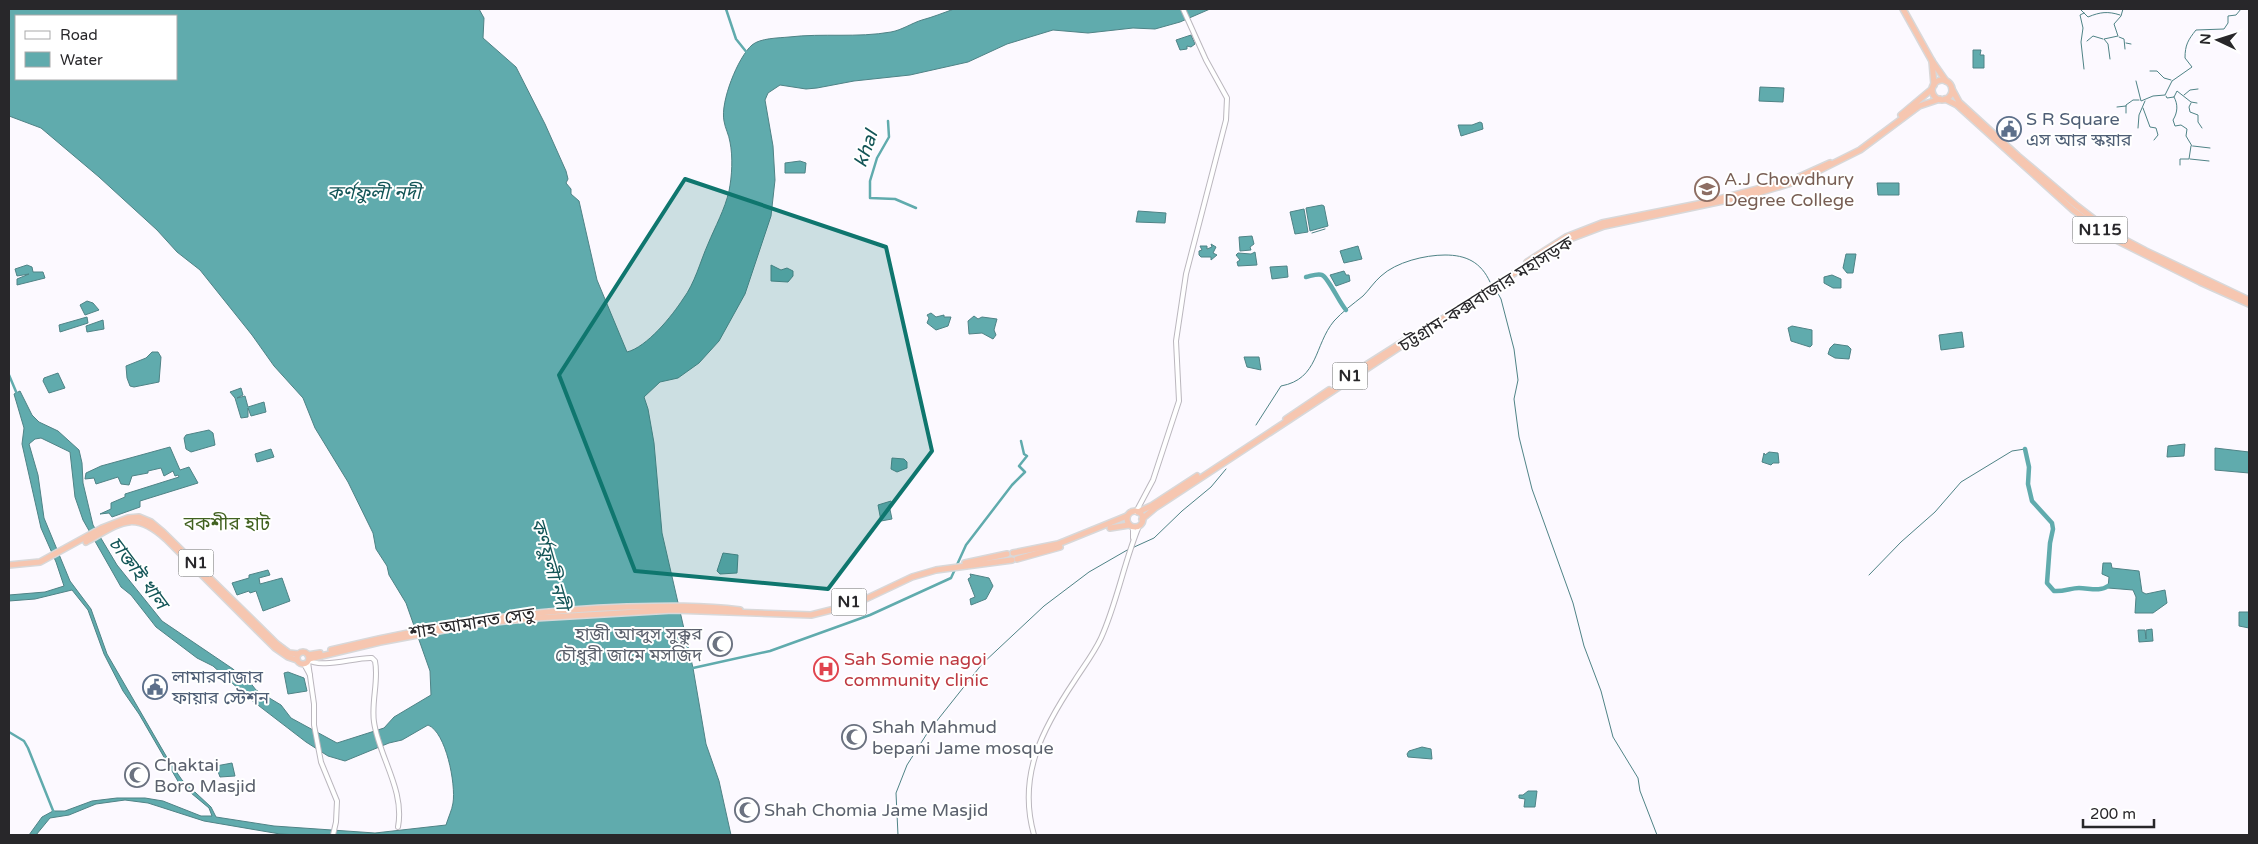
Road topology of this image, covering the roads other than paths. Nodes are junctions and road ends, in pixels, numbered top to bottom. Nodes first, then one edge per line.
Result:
1 (1183, 9) edge
2 (1903, 9) edge
3 (1932, 61) junction
4 (1946, 81) junction
5 (1933, 87) junction
6 (1952, 89) junction
7 (1942, 99) junction
8 (2249, 302) edge
9 (1137, 512) junction
10 (1127, 516) junction
11 (1142, 519) junction
12 (1133, 526) junction
13 (1108, 528) junction
14 (960, 565) junction
15 (9, 566) edge
16 (297, 657) junction
17 (308, 660) junction
18 (398, 827) dead end
19 (333, 835) edge
20 (1034, 835) edge

1 - 9 main road
2 - 3 highway
3 - 4 highway
3 - 5 highway
4 - 5 highway
4 - 6 highway
5 - 7 highway
5 - 9 highway, চট্টগ্রাম-কক্সবাজার মহাসড়ক / N1
6 - 7 highway
6 - 8 highway, N115
7 - 8 highway, N115
7 - 11 highway, চট্টগ্রাম-কক্সবাজার মহাসড়ক / N1
9 - 10 highway, N1
9 - 11 highway
10 - 12 highway
10 - 13 highway, N1
11 - 12 highway, N1
12 - 13 highway, N1
12 - 20 main road
13 - 14 highway, N1
13 - 14 highway, N1
14 - 17 highway, শাহ আমানত সেতু / N1
15 - 16 highway, N1
16 - 17 highway, N1
16 - 17 highway, N1
17 - 18 main road
17 - 19 main road

